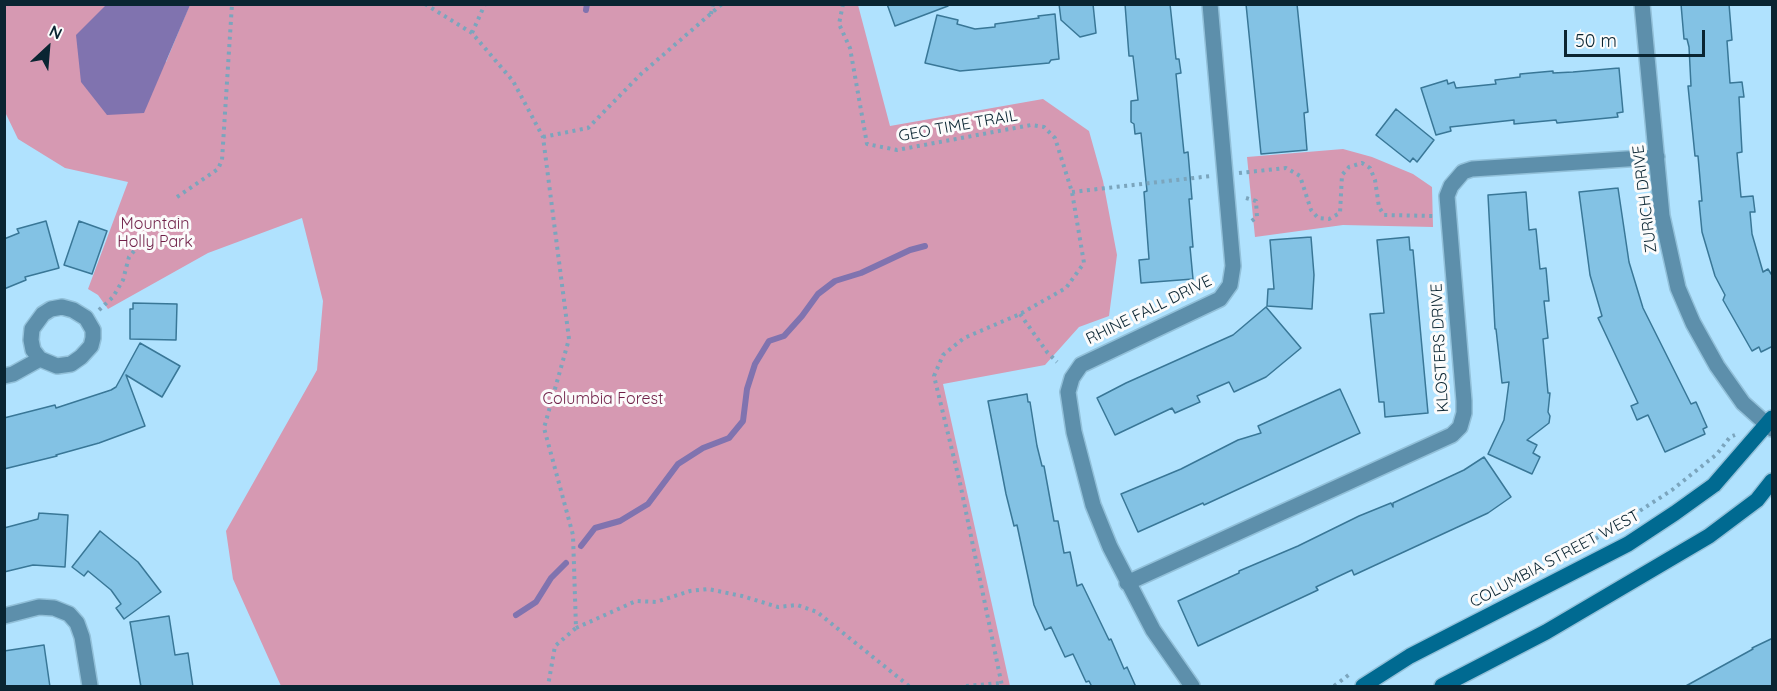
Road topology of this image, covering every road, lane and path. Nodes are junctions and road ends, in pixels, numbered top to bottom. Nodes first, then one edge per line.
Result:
1 (232, 4) edge
2 (426, 4) edge
3 (485, 4) edge
4 (713, 4) edge
5 (722, 4) edge
6 (843, 4) edge
7 (1210, 4) edge
8 (1642, 4) edge
9 (710, 15) junction
10 (472, 33) junction
11 (543, 137) junction
12 (1657, 157) junction
13 (1235, 173) dead end
14 (1213, 176) dead end
15 (1072, 192) junction
16 (177, 196) dead end
17 (1246, 198) dead end
18 (1449, 216) junction
19 (1249, 223) dead end
20 (141, 238) dead end
21 (1020, 314) junction
22 (86, 318) junction
23 (40, 359) junction
24 (1058, 362) dead end
25 (4, 376) edge
26 (1771, 424) edge
27 (1740, 434) dead end
28 (1773, 481) edge
29 (1553, 561) dead end
30 (1127, 583) junction
31 (4, 616) edge
32 (576, 628) junction
33 (1353, 672) dead end
34 (1001, 685) edge
35 (90, 687) edge
36 (548, 687) edge
37 (909, 687) edge
38 (966, 687) edge
39 (1192, 687) edge
40 (1334, 687) edge
41 (1363, 687) edge
42 (1442, 687) edge

1 - 16 path
2 - 10 path
3 - 10 path
4 - 9 path
5 - 9 path
6 - 15 path, GEO TIME TRAIL
7 - 30 street, RHINE FALL DRIVE
8 - 12 street, ZURICH DRIVE
9 - 11 path
10 - 11 path
11 - 32 path
12 - 18 street, KLOSTERS DRIVE
12 - 26 street, ZURICH DRIVE
13 - 18 path
14 - 15 path
15 - 21 path, GEO TIME TRAIL
17 - 19 path
18 - 30 street, KLOSTERS DRIVE
20 - 22 path
21 - 24 path
21 - 34 path, GEO TIME TRAIL
22 - 23 street
22 - 23 street
23 - 25 street
26 - 41 main road, COLUMBIA STREET WEST
27 - 29 path
28 - 42 main road
30 - 39 street, RHINE FALL DRIVE
31 - 35 street
32 - 36 path
32 - 37 path
33 - 40 path
34 - 38 path

